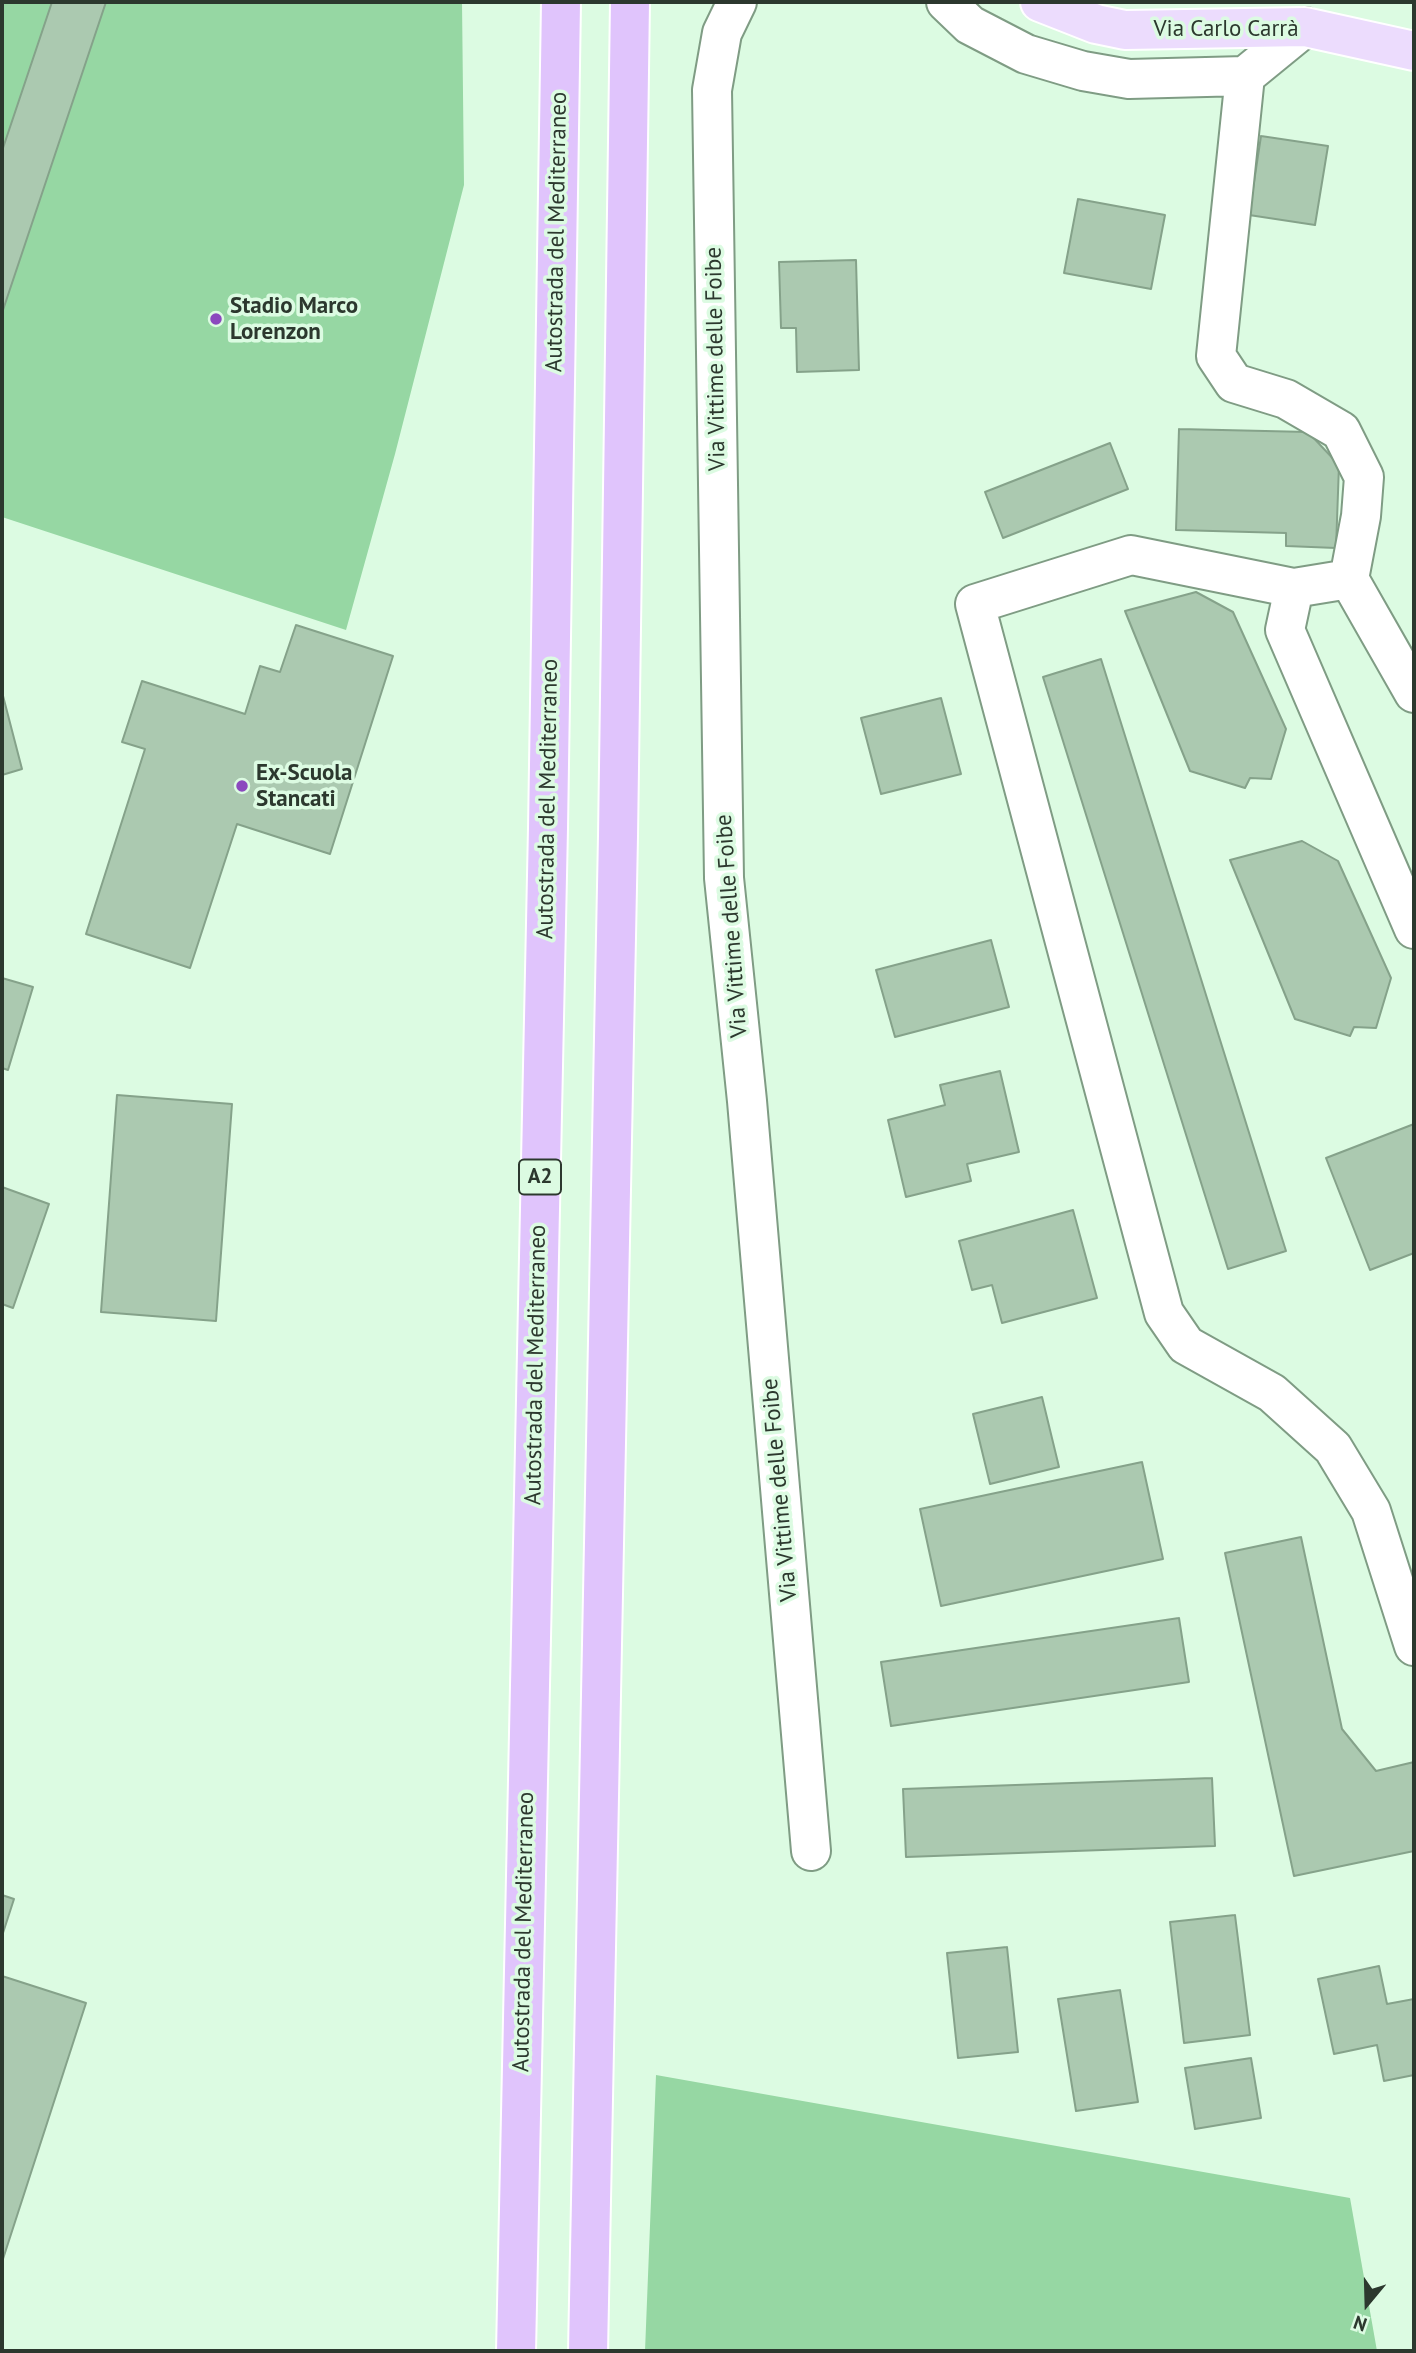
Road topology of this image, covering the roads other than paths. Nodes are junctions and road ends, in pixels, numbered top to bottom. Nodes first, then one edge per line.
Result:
1 (561, 2) edge
2 (630, 2) edge
3 (737, 2) edge
4 (946, 2) edge
5 (1040, 2) edge
6 (1305, 27) junction
7 (1414, 51) edge
8 (1245, 76) junction
9 (1349, 579) junction
10 (1294, 588) junction
11 (1414, 693) edge
12 (1414, 929) edge
13 (1414, 1646) edge
14 (811, 1851) dead end
15 (516, 2351) edge
16 (588, 2351) edge

1 - 15 highway, Autostrada del Mediterraneo / A2
2 - 16 highway
3 - 14 street, Via Vittime delle Foibe
4 - 8 street
5 - 6 main road, Via Carlo Carrà
6 - 7 main road, Via Carlo Carrà
6 - 8 street
8 - 9 street
9 - 10 street
9 - 11 street
10 - 12 street
10 - 13 street

